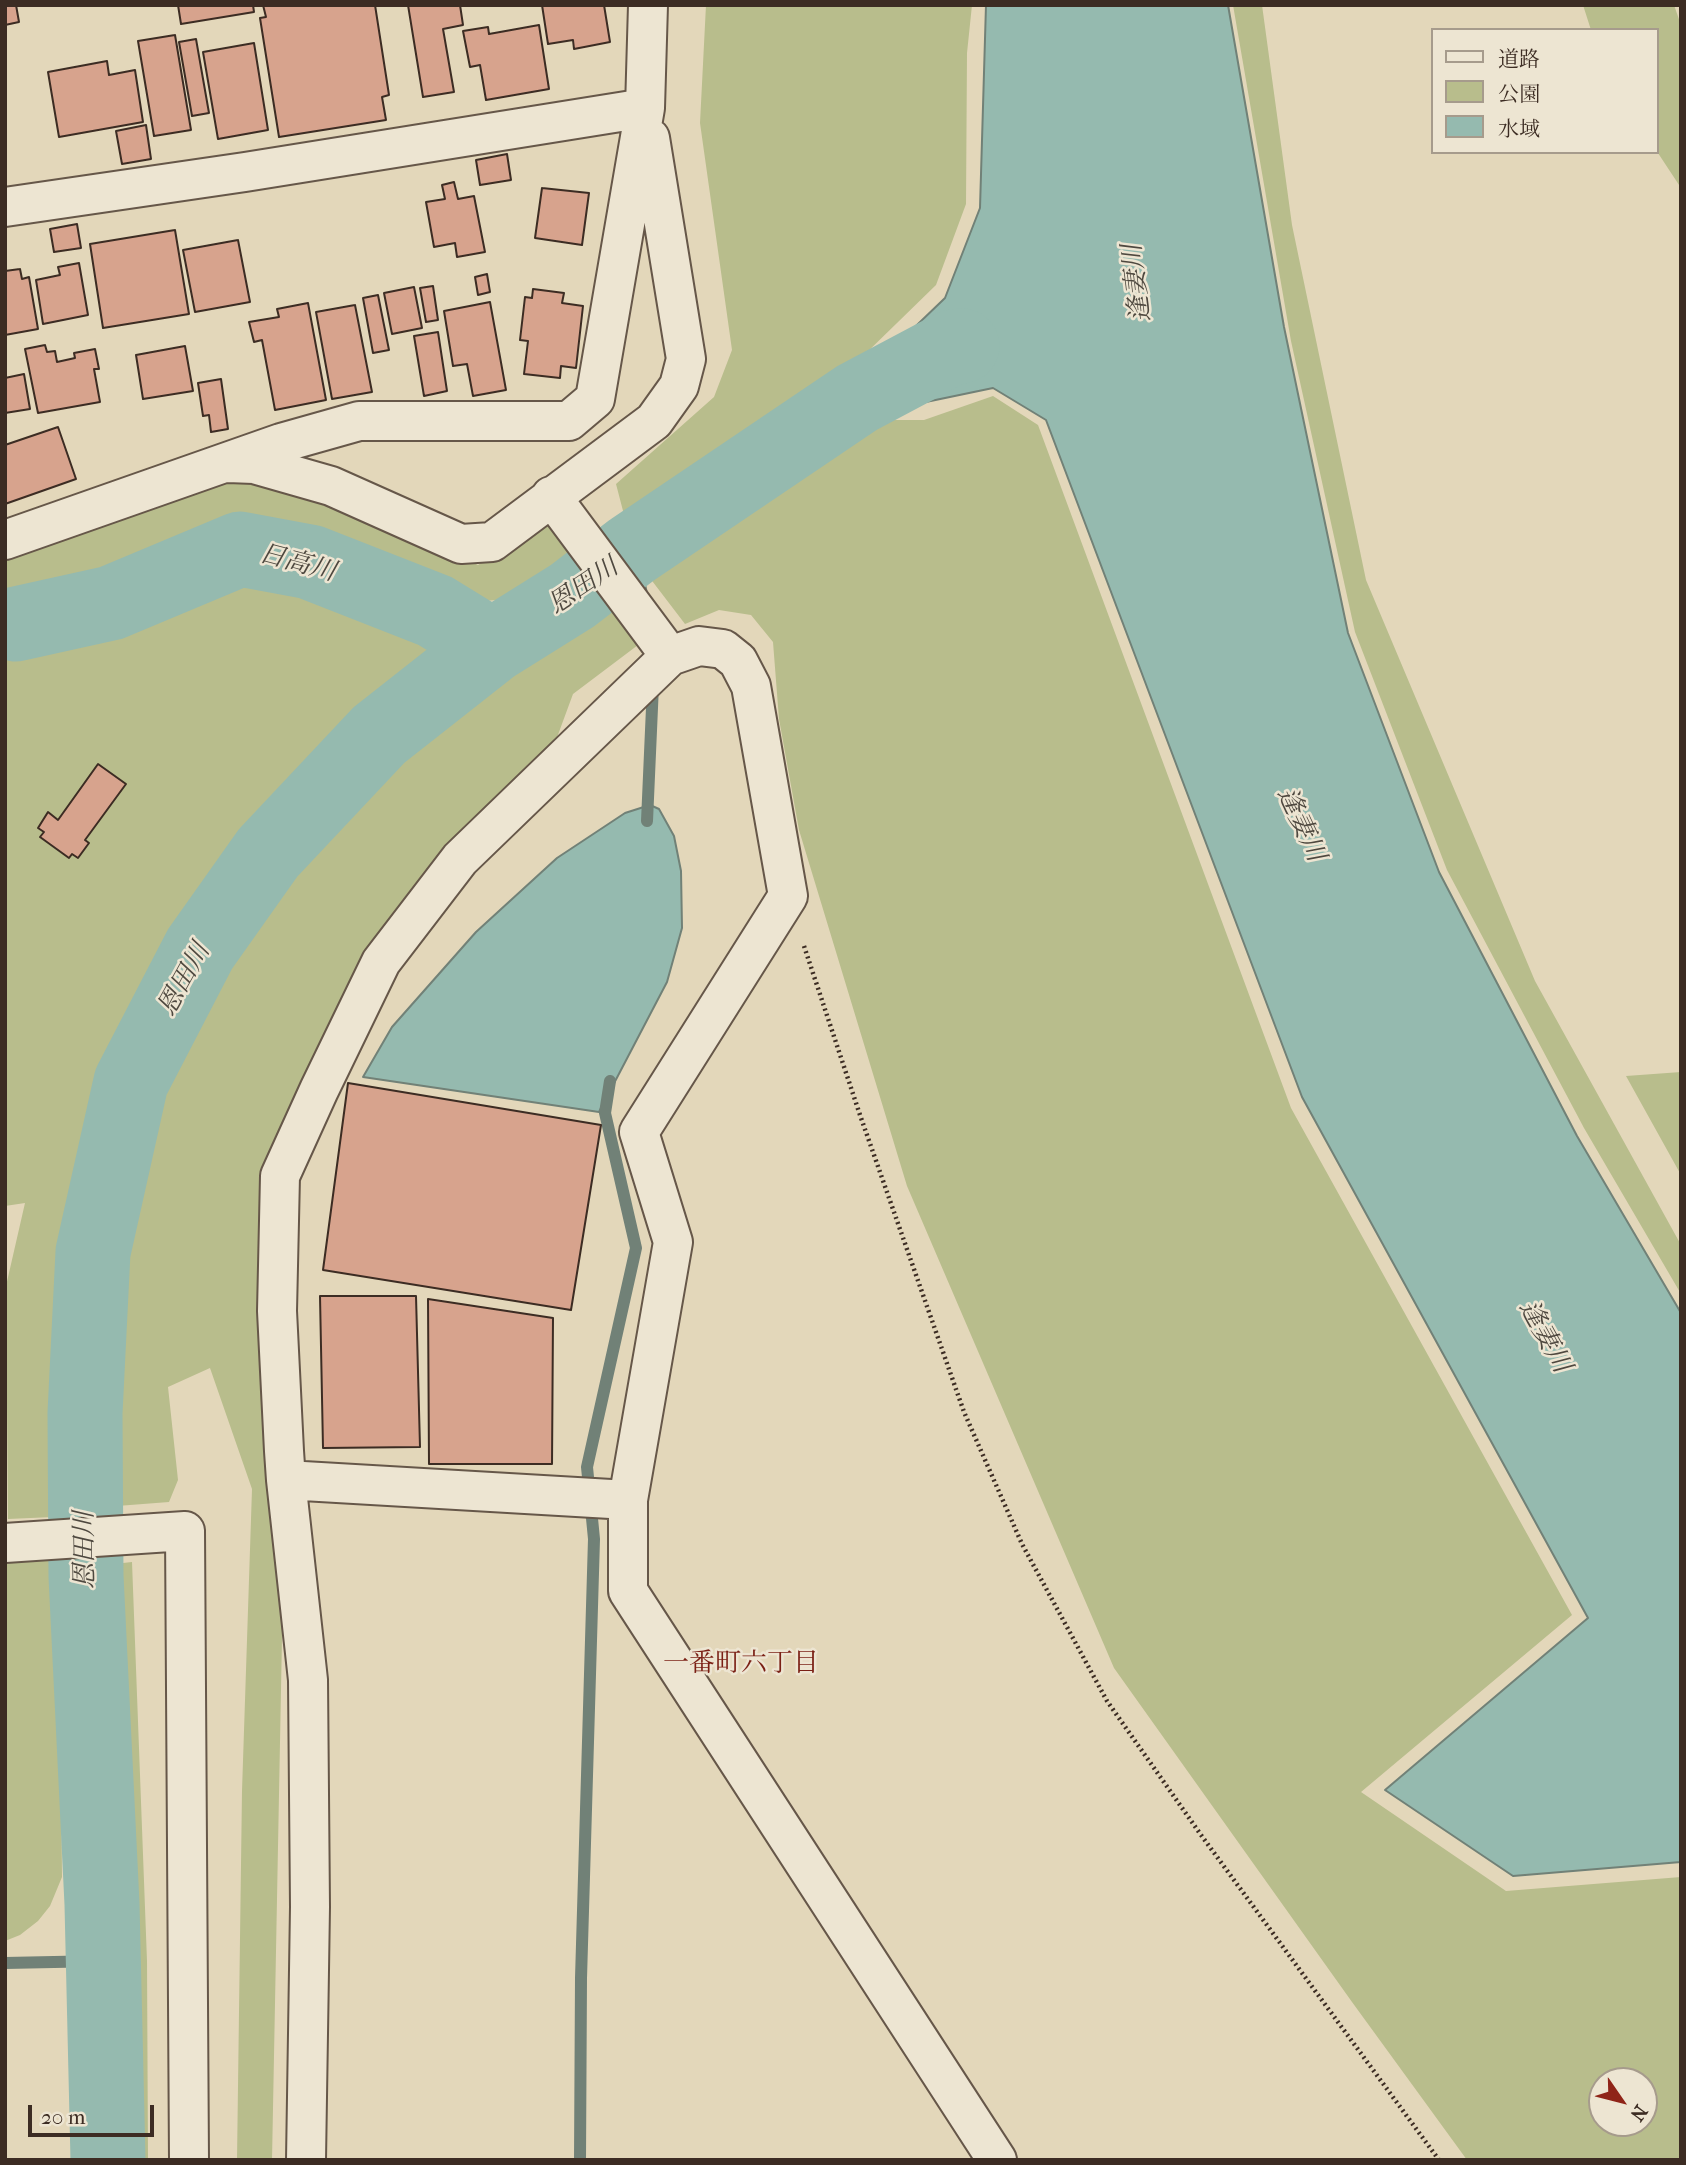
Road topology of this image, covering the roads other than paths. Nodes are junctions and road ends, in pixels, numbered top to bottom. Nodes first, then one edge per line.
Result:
1 (649, 5) edge
2 (645, 108) junction
3 (5, 207) edge
4 (223, 463) junction
5 (551, 496) junction
6 (5, 540) edge
7 (670, 656) junction
8 (286, 1480) junction
9 (623, 1500) junction
10 (7, 1543) edge
11 (189, 2160) edge
12 (306, 2160) edge
13 (997, 2160) edge

1 - 2 street
2 - 3 street
2 - 4 street
2 - 5 street
4 - 5 street
4 - 6 street
5 - 7 street
7 - 8 street
7 - 9 street
8 - 9 street
8 - 12 street
9 - 13 street
10 - 11 street

